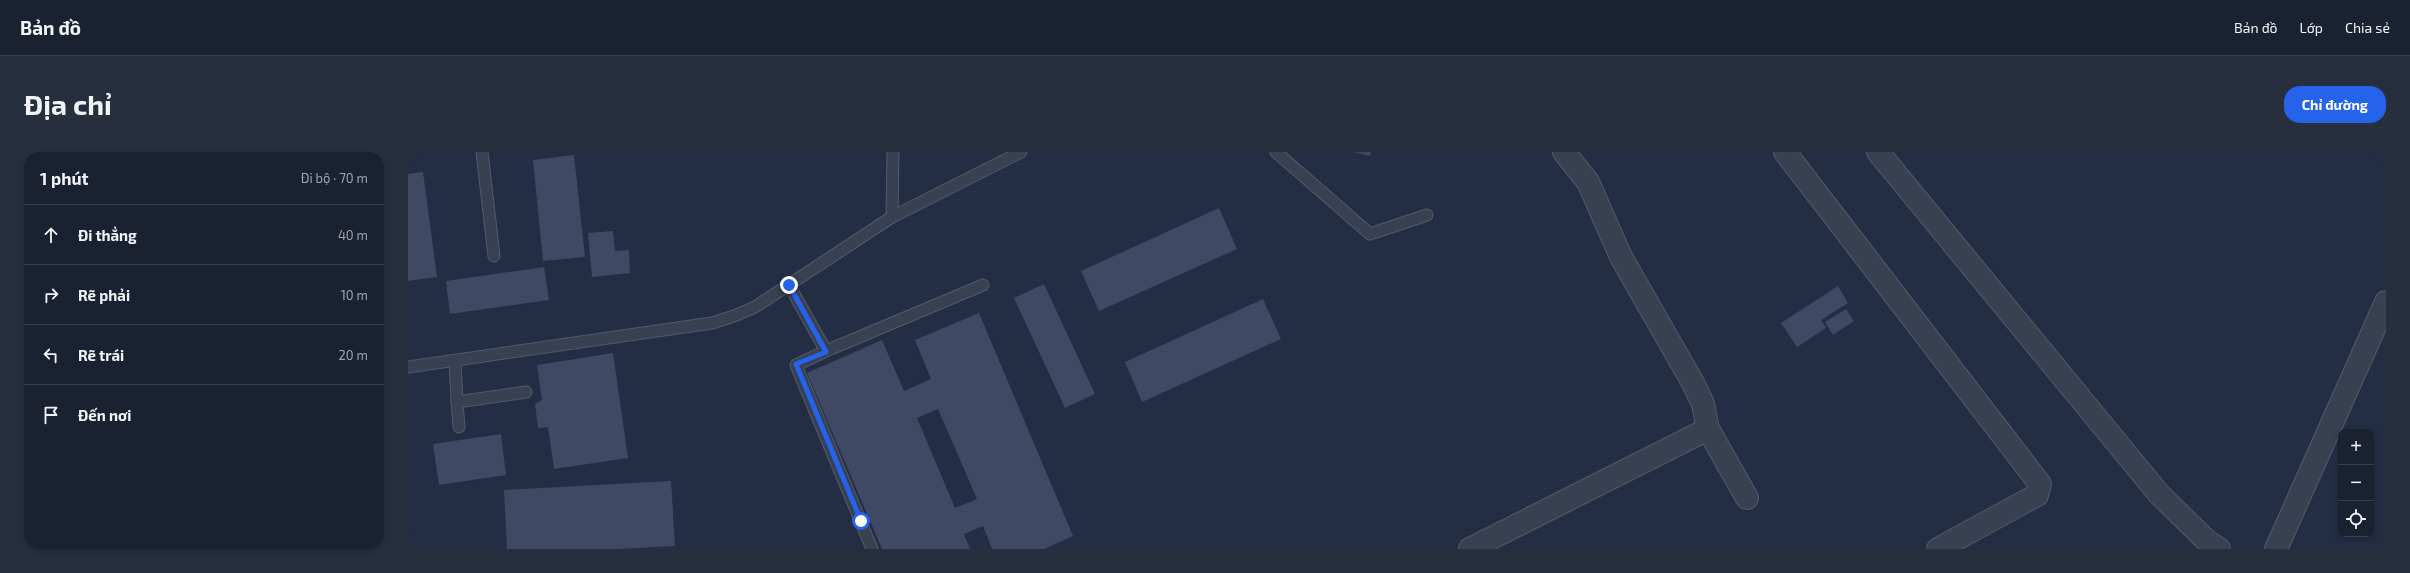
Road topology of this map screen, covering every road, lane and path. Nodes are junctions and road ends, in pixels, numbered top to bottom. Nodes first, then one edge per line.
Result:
1 (482, 152) edge
2 (893, 152) edge
3 (1021, 152) edge
4 (1276, 152) edge
5 (1564, 152) edge
6 (1785, 152) edge
7 (1878, 152) edge
8 (1427, 215) dead end
9 (892, 217) junction
10 (494, 256) dead end
11 (789, 285) junction
12 (983, 285) dead end
13 (2386, 302) edge
14 (826, 352) junction
15 (455, 361) junction
16 (408, 367) edge
17 (526, 392) dead end
18 (458, 402) junction
19 (459, 427) dead end
20 (1708, 429) junction
21 (1747, 498) dead end
22 (872, 549) edge
23 (1470, 549) edge
24 (1938, 549) edge
25 (2219, 549) edge
26 (2276, 549) edge

1 - 10 lane
2 - 9 lane
3 - 9 lane
4 - 8 lane
5 - 20 street
6 - 24 street
7 - 25 street
9 - 11 lane
11 - 14 lane
11 - 15 lane
12 - 14 lane
13 - 26 street
14 - 22 lane
15 - 16 lane
15 - 18 lane
17 - 18 lane
18 - 19 lane
20 - 21 street
20 - 23 street

